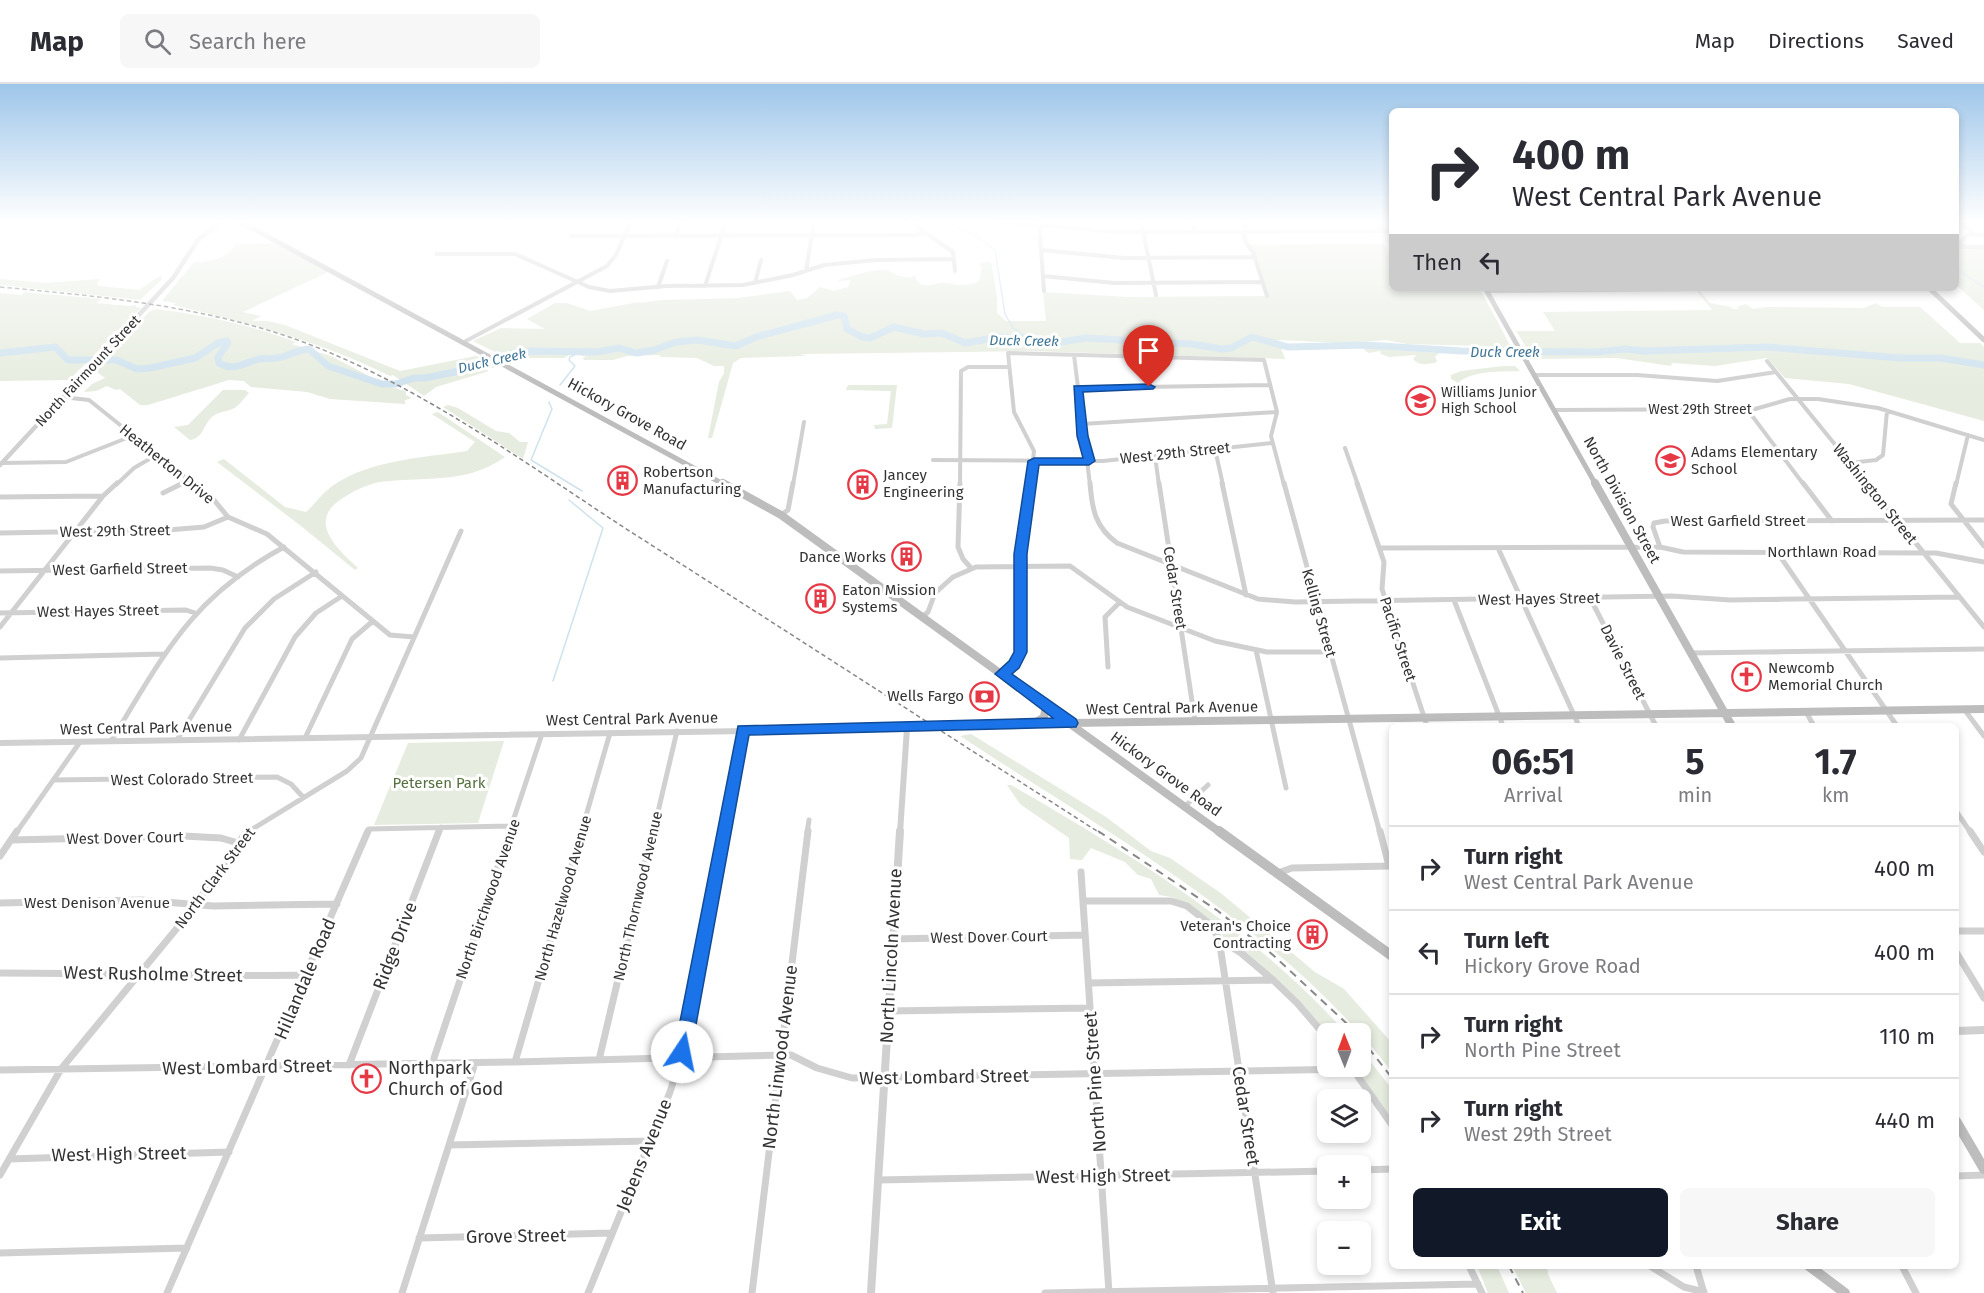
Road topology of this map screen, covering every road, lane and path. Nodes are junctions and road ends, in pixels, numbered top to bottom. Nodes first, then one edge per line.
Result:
1 (173, 277) edge
2 (344, 277) edge
3 (566, 277) edge
4 (588, 277) edge
5 (661, 277) edge
6 (708, 277) edge
7 (756, 277) edge
8 (779, 277) edge
9 (1043, 277) edge
10 (1057, 277) edge
11 (1152, 277) edge
12 (1261, 277) edge
13 (1262, 282) junction
14 (578, 283) junction
15 (755, 283) junction
16 (1153, 283) junction
17 (705, 286) junction
18 (658, 287) junction
19 (1044, 291) dead end
20 (1487, 291) edge
21 (1932, 291) edge
22 (1156, 295) dead end
23 (1267, 296) dead end
24 (1984, 340) edge
25 (464, 342) junction
26 (1074, 355) junction
27 (1767, 361) dead end
28 (1009, 367) junction
29 (1776, 372) junction
30 (1534, 375) junction
31 (1269, 385) junction
32 (1078, 388) junction
33 (62, 397) junction
34 (1797, 399) junction
35 (1747, 409) junction
36 (1554, 410) junction
37 (1887, 411) junction
38 (1277, 412) junction
39 (804, 422) dead end
40 (1082, 424) junction
41 (1968, 435) junction
42 (132, 436) junction
43 (1984, 440) edge
44 (1272, 443) junction
45 (1345, 448) dead end
46 (1215, 449) junction
47 (159, 454) junction
48 (1155, 456) junction
49 (933, 460) dead end
50 (961, 461) junction
51 (1034, 461) junction
52 (1089, 461) junction
53 (1850, 463) junction
54 (1, 464) edge
55 (189, 480) junction
56 (162, 493) dead end
57 (103, 496) junction
58 (0, 497) edge
59 (782, 515) junction
60 (228, 517) junction
61 (1962, 520) junction
62 (1984, 520) edge
63 (1832, 521) junction
64 (1897, 521) junction
65 (75, 531) junction
66 (461, 531) dead end
67 (0, 533) edge
68 (1984, 546) edge
69 (284, 547) junction
70 (1631, 547) junction
71 (1660, 547) junction
72 (1380, 548) junction
73 (1498, 548) junction
74 (1777, 552) junction
75 (1923, 553) junction
76 (1984, 562) edge
77 (1020, 565) junction
78 (1171, 567) junction
79 (971, 568) junction
80 (44, 570) junction
81 (0, 571) edge
82 (316, 572) junction
83 (238, 577) junction
84 (1246, 595) junction
85 (342, 596) junction
86 (1659, 597) junction
87 (1959, 597) junction
88 (1590, 598) junction
89 (1522, 599) junction
90 (1809, 599) junction
91 (1454, 600) junction
92 (1386, 601) junction
93 (1120, 602) junction
94 (1316, 602) junction
95 (11, 612) junction
96 (0, 613) edge
97 (195, 613) junction
98 (922, 617) junction
99 (373, 621) junction
100 (0, 627) edge
101 (1984, 627) edge
102 (1182, 629) junction
103 (414, 637) junction
104 (1256, 650) junction
105 (1984, 650) edge
106 (1845, 651) junction
107 (1330, 652) junction
108 (1690, 653) junction
109 (164, 654) junction
110 (0, 658) edge
111 (1108, 667) dead end
112 (1002, 674) junction
113 (1046, 705) junction
114 (1964, 709) junction
115 (1984, 709) edge
116 (1886, 711) junction
117 (1806, 712) junction
118 (1725, 714) junction
119 (1650, 715) junction
120 (1575, 716) junction
121 (1499, 717) junction
122 (1348, 719) junction
123 (1271, 720) junction
124 (1195, 721) junction
125 (1425, 722) edge
126 (1071, 723) junction
127 (1105, 723) junction
128 (1502, 723) edge
129 (1578, 723) edge
130 (1654, 723) edge
131 (1730, 723) edge
132 (1812, 723) edge
133 (1895, 723) edge
134 (1034, 724) junction
135 (907, 728) junction
136 (742, 730) junction
137 (677, 731) junction
138 (610, 733) junction
139 (542, 734) junction
140 (1984, 736) edge
141 (372, 737) junction
142 (305, 738) junction
143 (177, 740) junction
144 (239, 740) junction
145 (111, 741) junction
146 (1096, 741) junction
147 (80, 742) junction
148 (0, 743) edge
149 (53, 780) junction
150 (1208, 785) dead end
151 (1286, 788) dead end
152 (303, 797) junction
153 (1184, 807) junction
154 (1959, 815) edge
155 (809, 820) dead end
156 (513, 826) junction
157 (441, 827) junction
158 (369, 829) joint
159 (11, 840) junction
160 (238, 843) junction
161 (1984, 852) edge
162 (0, 856) edge
163 (1389, 862) edge
164 (1389, 866) edge
165 (1081, 872) dead end
166 (1277, 873) junction
167 (1083, 901) junction
168 (0, 903) edge
169 (337, 904) junction
170 (196, 905) junction
171 (1959, 931) edge
172 (1984, 931) edge
173 (1085, 935) junction
174 (892, 939) junction
175 (1219, 939) junction
176 (1389, 954) edge
177 (1959, 957) edge
178 (0, 973) edge
179 (140, 975) junction
180 (307, 975) junction
181 (1273, 980) junction
182 (1225, 981) junction
183 (1089, 983) junction
184 (1984, 998) edge
185 (1090, 1008) junction
186 (888, 1011) junction
187 (1317, 1026) edge
188 (1984, 1030) edge
189 (1959, 1031) edge
190 (781, 1055) junction
191 (681, 1057) junction
192 (599, 1060) junction
193 (515, 1062) junction
194 (475, 1063) junction
195 (432, 1064) junction
196 (350, 1065) junction
197 (267, 1066) junction
198 (61, 1069) junction
199 (1317, 1069) edge
200 (0, 1070) edge
201 (1239, 1071) junction
202 (1095, 1075) junction
203 (1358, 1077) edge
204 (885, 1078) junction
205 (1389, 1121) edge
206 (1959, 1126) edge
207 (650, 1141) junction
208 (449, 1145) junction
209 (229, 1152) junction
210 (9, 1158) junction
211 (1389, 1169) edge
212 (1984, 1169) edge
213 (1371, 1170) edge
214 (1317, 1171) edge
215 (1255, 1173) junction
216 (0, 1175) edge
217 (1984, 1175) edge
218 (1101, 1176) junction
219 (1959, 1176) edge
220 (878, 1180) junction
221 (612, 1233) junction
222 (419, 1238) junction
223 (187, 1248) junction
224 (0, 1253) edge
225 (1470, 1269) edge
226 (1655, 1269) edge
227 (1697, 1269) edge
228 (1812, 1269) edge
229 (1904, 1269) edge
230 (1478, 1284) junction
231 (1272, 1290) edge
232 (1108, 1292) edge
233 (167, 1293) edge
234 (402, 1293) edge
235 (588, 1293) edge
236 (752, 1293) edge
237 (871, 1293) edge
238 (1045, 1293) edge
239 (1482, 1293) edge
240 (1704, 1293) edge
241 (1845, 1293) edge
242 (1916, 1293) edge

1 - 33 street, North Fairmount Street
2 - 25 main road, Hickory Grove Road
3 - 14 street
4 - 14 street
5 - 18 street
6 - 17 street
7 - 15 street
8 - 15 street
9 - 19 street
10 - 16 street
11 - 16 street
12 - 13 street
13 - 16 street
13 - 23 street
14 - 18 street
14 - 25 street
15 - 17 street
16 - 22 street
17 - 18 street
20 - 30 main road, North Division Street
21 - 24 main road
25 - 59 main road, Hickory Grove Road
26 - 28 street
26 - 31 street, Kelling Street
26 - 32 street, West Hayes Street
27 - 29 street, Washington Street
28 - 50 street
28 - 51 street
29 - 30 street
29 - 34 street, Washington Street
30 - 36 main road, North Division Street
31 - 32 street
31 - 38 street, Kelling Street
32 - 40 street, West Hayes Street
33 - 42 street, Heatherton Drive
33 - 54 street, North Fairmount Street
34 - 35 street, West 29th Street
34 - 37 street, West 29th Street
34 - 53 street, Washington Street
35 - 36 street, West 29th Street
35 - 63 street
36 - 70 main road, North Division Street
37 - 41 street, West 29th Street
37 - 53 street
38 - 40 street
38 - 44 street, Kelling Street
39 - 59 street
40 - 52 street, West Hayes Street
41 - 43 street, West 29th Street
41 - 61 street
42 - 47 street, Heatherton Drive
42 - 54 street
44 - 46 street, West 29th Street
44 - 94 street, Kelling Street
45 - 72 street, Pacific Street
46 - 48 street, West 29th Street
46 - 84 street
47 - 55 street, Heatherton Drive
47 - 57 street
48 - 52 street, West 29th Street
48 - 78 street, Cedar Street
49 - 50 street, West 29th Street
50 - 51 street, West 29th Street
50 - 79 street
51 - 52 street, West 29th Street
51 - 77 street
52 - 78 street, West Hayes Street
53 - 64 street, Washington Street
55 - 56 street
55 - 60 street, Heatherton Drive
57 - 58 street
57 - 65 street
59 - 98 main road, Hickory Grove Road
60 - 65 street, West 29th Street
60 - 69 street, Heatherton Drive
61 - 62 street, West Garfield Street
61 - 64 street, West Garfield Street
61 - 68 street
63 - 64 street, West Garfield Street
63 - 71 street, West Garfield Street
64 - 75 street, Washington Street
65 - 67 street, West 29th Street
65 - 80 street
66 - 103 street, North Clark Street
69 - 82 street, Heatherton Drive
69 - 83 street
70 - 71 street, West Garfield Street
70 - 73 street, West Garfield Street
70 - 86 main road, North Division Street
71 - 74 street, Northlawn Road
72 - 73 street, West Garfield Street
72 - 92 street, Pacific Street
73 - 89 street
74 - 75 street, Northlawn Road
74 - 90 street
75 - 76 street, Northlawn Road
75 - 87 street, Washington Street
77 - 79 street
77 - 93 street
77 - 112 street
78 - 84 street, West Hayes Street
78 - 102 street, Cedar Street
79 - 98 street
80 - 81 street, West Garfield Street
80 - 83 street, West Garfield Street
80 - 95 street
82 - 85 street, Heatherton Drive
82 - 143 street
83 - 97 street
84 - 94 street, West Hayes Street
85 - 99 street, Heatherton Drive
85 - 144 street
86 - 88 street, West Hayes Street
86 - 90 street, West Hayes Street
86 - 108 main road, North Division Street
87 - 90 street, West Hayes Street
87 - 101 street, Washington Street
88 - 89 street, West Hayes Street
88 - 119 street, Davie Street
89 - 91 street, West Hayes Street
89 - 120 street
90 - 106 street
91 - 92 street, West Hayes Street
91 - 121 street
92 - 94 street, West Hayes Street
92 - 125 street, Pacific Street
93 - 102 street
93 - 111 street
94 - 107 street, Kelling Street
95 - 96 street, West Hayes Street
95 - 97 street, West Hayes Street
95 - 100 street
97 - 109 street
98 - 112 main road, Hickory Grove Road
99 - 103 street, Heatherton Drive
99 - 142 street
102 - 104 street
102 - 124 street, Cedar Street
103 - 141 street, North Clark Street
104 - 107 street
104 - 123 street
105 - 106 street
106 - 108 street
106 - 116 street
107 - 122 street, Kelling Street
108 - 118 main road, North Division Street
109 - 110 street
109 - 145 street
112 - 113 main road, Hickory Grove Road
113 - 126 main road, Hickory Grove Road
113 - 134 main road
114 - 115 main road, West Central Park Avenue
114 - 116 main road, West Central Park Avenue
114 - 140 street
116 - 117 main road, West Central Park Avenue
116 - 133 street
117 - 118 main road, West Central Park Avenue
117 - 132 street
118 - 119 main road, West Central Park Avenue
118 - 131 main road, North Division Street
119 - 120 main road, West Central Park Avenue
119 - 130 street, Davie Street
120 - 121 main road, West Central Park Avenue
120 - 129 street
121 - 125 main road, West Central Park Avenue
121 - 128 street
122 - 123 main road, West Central Park Avenue
122 - 125 main road, West Central Park Avenue
122 - 163 street, Kelling Street
123 - 124 main road, West Central Park Avenue
123 - 151 street
124 - 127 main road, West Central Park Avenue
126 - 127 main road, West Central Park Avenue
126 - 134 street, West Central Park Avenue
126 - 146 main road, Hickory Grove Road
127 - 146 main road
134 - 135 street, West Central Park Avenue
135 - 136 street, West Central Park Avenue
135 - 174 street, North Lincoln Avenue
136 - 137 street, West Central Park Avenue
136 - 191 street, Jebens Avenue
137 - 138 street, West Central Park Avenue
137 - 192 street, North Thornwood Avenue
138 - 139 street, West Central Park Avenue
138 - 193 street, North Hazelwood Avenue
139 - 141 street, West Central Park Avenue
139 - 156 street, North Birchwood Avenue
141 - 142 street, West Central Park Avenue
141 - 152 street, North Clark Street
142 - 144 street, West Central Park Avenue
143 - 144 street, West Central Park Avenue
143 - 145 street, West Central Park Avenue
145 - 147 street, West Central Park Avenue
146 - 153 main road, Hickory Grove Road
147 - 148 street, West Central Park Avenue
147 - 149 street
149 - 152 street, West Colorado Street
149 - 159 street
150 - 153 street
152 - 160 street, North Clark Street
153 - 166 main road, Hickory Grove Road
154 - 161 street
155 - 190 street, North Linwood Avenue
156 - 157 street
156 - 195 street, North Birchwood Avenue
157 - 158 street
157 - 196 street, Ridge Drive
158 - 169 street, Hillandale Road
159 - 160 street, West Dover Court
159 - 162 street
160 - 170 street, North Clark Street
164 - 166 street
165 - 167 street, North Pine Street
166 - 176 main road, Hickory Grove Road
167 - 173 street, North Pine Street
167 - 175 street
168 - 170 street, West Denison Avenue
169 - 170 street, West Denison Avenue
169 - 180 street, Hillandale Road
170 - 179 street, North Clark Street
171 - 172 street
173 - 174 street, West Dover Court
173 - 183 street, North Pine Street
174 - 186 street, North Lincoln Avenue
175 - 181 street
175 - 182 street, Cedar Street
177 - 184 street
178 - 179 street, West Rusholme Street
179 - 180 street, West Rusholme Street
179 - 198 street, North Clark Street
180 - 197 street, Hillandale Road
181 - 182 street
181 - 187 street
182 - 183 street
182 - 201 street, Cedar Street
183 - 185 street, North Pine Street
185 - 186 street
185 - 202 street, North Pine Street
186 - 204 street, North Lincoln Avenue
188 - 189 street
190 - 191 street, West Lombard Street
190 - 204 street, West Lombard Street
190 - 236 street, North Linwood Avenue
191 - 192 street, West Lombard Street
191 - 207 street, Jebens Avenue
192 - 193 street, West Lombard Street
193 - 194 street, West Lombard Street
194 - 195 street, West Lombard Street
194 - 208 street
195 - 196 street, West Lombard Street
196 - 197 street, West Lombard Street
197 - 198 street, West Lombard Street
197 - 209 street, Hillandale Road
198 - 200 street, West Lombard Street
198 - 210 street, North Clark Street
199 - 201 street, West Lombard Street
201 - 202 street, West Lombard Street
201 - 215 street, Cedar Street
202 - 204 street, West Lombard Street
202 - 218 street, North Pine Street
203 - 205 street
204 - 220 street, North Lincoln Avenue
206 - 212 main road
207 - 208 street
207 - 221 street, Jebens Avenue
208 - 222 street
209 - 210 street, West High Street
209 - 223 street, Hillandale Road
210 - 216 street, North Clark Street
211 - 213 street
214 - 215 street, West High Street
215 - 218 street, West High Street
215 - 231 street, Cedar Street
217 - 219 street
218 - 220 street, West High Street
218 - 232 street, North Pine Street
220 - 237 street, North Lincoln Avenue
221 - 222 street, Grove Street
221 - 235 street, Jebens Avenue
222 - 234 street
223 - 224 street
223 - 233 street, Hillandale Road
225 - 230 street
226 - 240 street
227 - 240 street
228 - 241 main road
229 - 242 street
230 - 231 street
230 - 239 street
231 - 232 street
232 - 238 street

